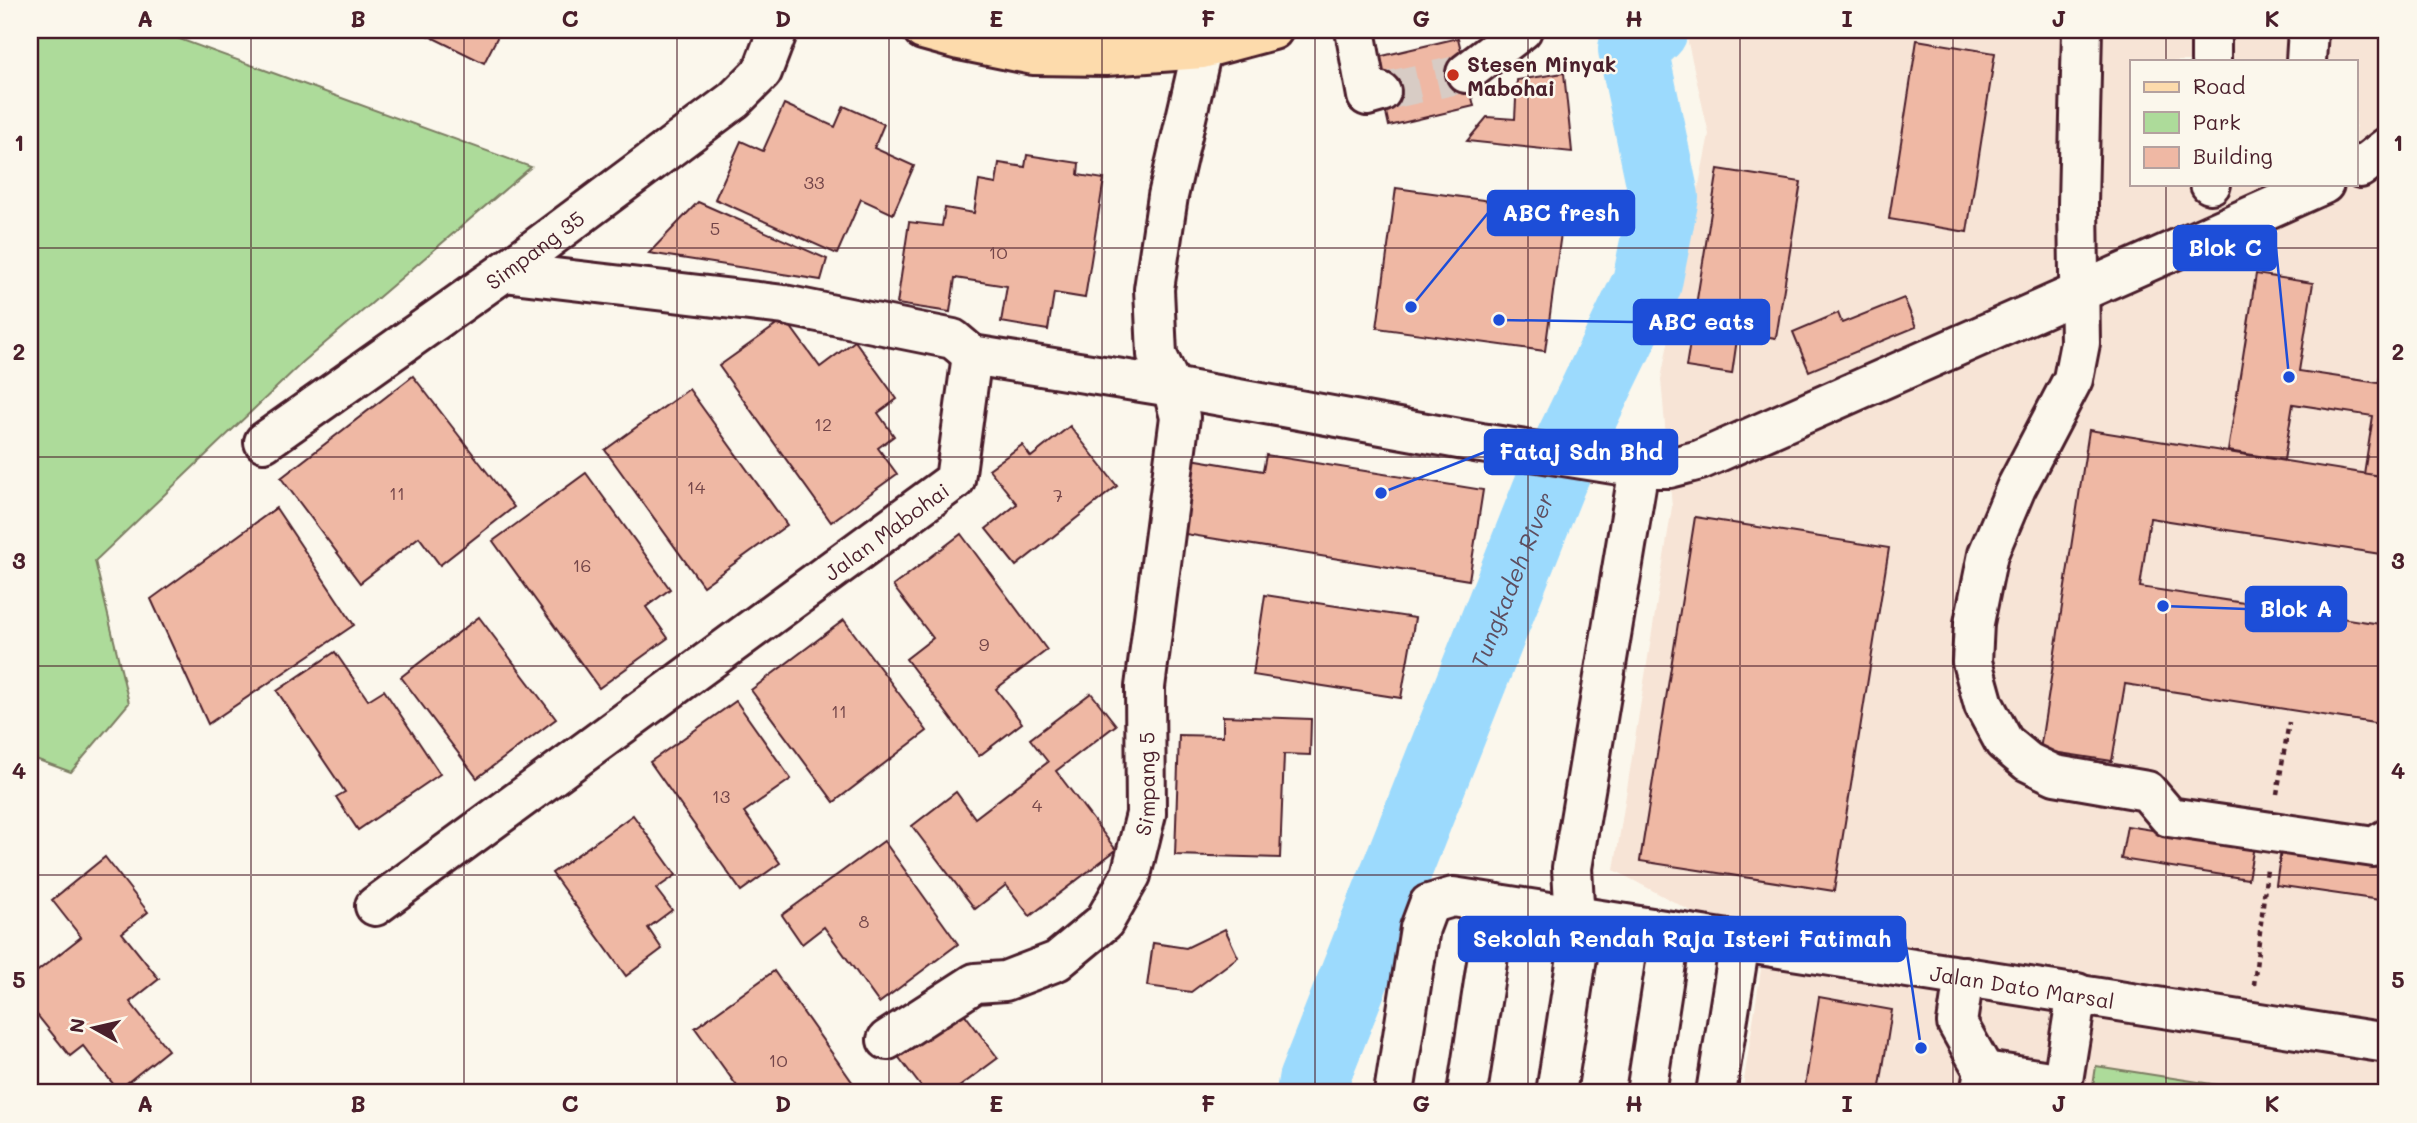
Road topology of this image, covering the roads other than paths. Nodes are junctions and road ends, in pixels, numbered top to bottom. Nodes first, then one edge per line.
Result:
1 (778, 30) edge
2 (923, 30) edge
3 (1273, 30) edge
4 (1355, 30) edge
5 (1522, 30) edge
6 (2088, 30) edge
7 (2211, 30) edge
8 (2308, 30) edge
9 (1202, 49) junction
10 (2211, 60) edge
11 (2306, 60) edge
12 (1466, 73) tunnel mouth
13 (1381, 92) dead end
14 (2320, 186) edge
15 (504, 272) junction
16 (2079, 293) junction
17 (972, 355) junction
18 (1172, 387) junction
19 (264, 442) dead end
20 (1621, 465) junction
21 (2387, 839) edge
22 (1496, 904) junction
23 (375, 906) dead end
24 (1576, 916) junction
25 (1671, 931) junction
26 (1740, 942) junction
27 (1964, 976) junction
28 (2077, 993) junction
29 (887, 1040) dead end
30 (2387, 1042) edge
31 (1982, 1082) edge
32 (2062, 1088) edge
33 (1394, 1093) edge
34 (1467, 1093) edge
35 (1556, 1093) edge
36 (1646, 1093) edge
37 (1716, 1093) edge

1 - 15 street, Simpang 35
2 - 9 main road
3 - 9 main road
4 - 13 street
5 - 12 street
6 - 16 street
7 - 10 street
8 - 11 street
9 - 18 street
14 - 16 street
15 - 17 street
15 - 19 street, Simpang 35
16 - 20 street
16 - 21 street
17 - 18 street
17 - 23 street, Jalan Mabohai
18 - 20 street
18 - 29 street, Simpang 5
20 - 24 street
22 - 24 street, Jalan Dato Marsal
22 - 33 street, Jalan Dato Marsal
22 - 34 street
24 - 25 street, Jalan Dato Marsal
24 - 35 street
25 - 26 street, Jalan Dato Marsal
25 - 36 street
26 - 27 street, Jalan Dato Marsal
26 - 37 street
27 - 28 street, Jalan Dato Marsal
27 - 31 street
28 - 30 street, Jalan Dato Marsal
28 - 32 street
31 - 32 street

